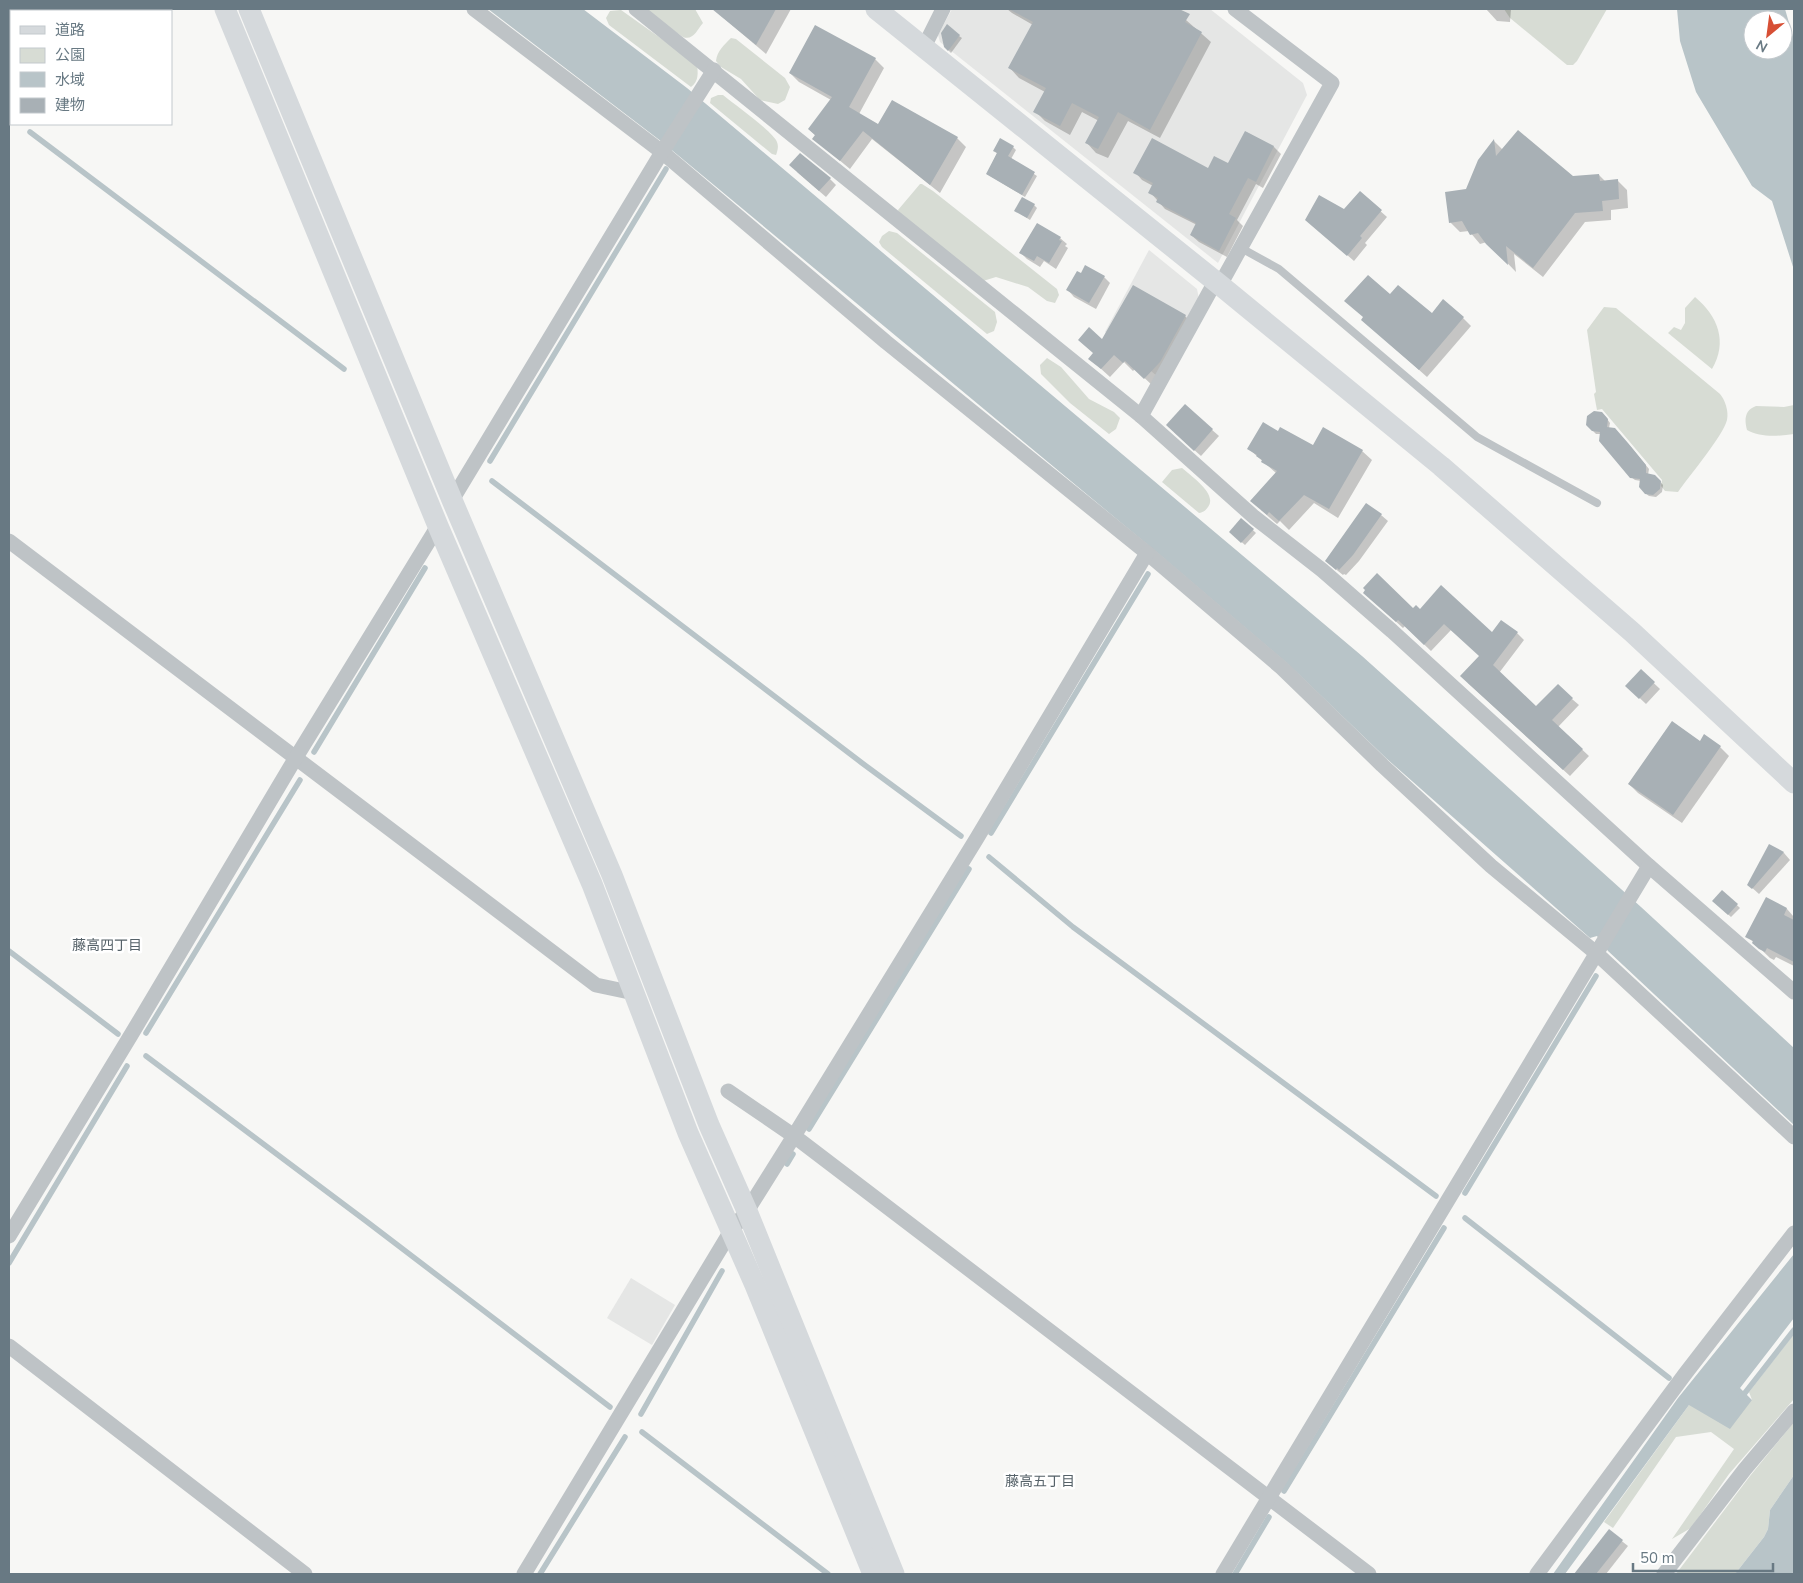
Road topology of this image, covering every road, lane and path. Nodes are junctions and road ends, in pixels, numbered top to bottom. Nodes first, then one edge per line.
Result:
1 (225, 9) edge
2 (249, 9) edge
3 (474, 9) edge
4 (636, 9) edge
5 (876, 9) edge
6 (943, 9) edge
7 (1235, 9) edge
8 (924, 47) junction
9 (714, 70) junction
10 (662, 152) junction
11 (1241, 248) junction
12 (1218, 283) junction
13 (1141, 416) junction
14 (452, 500) junction
15 (1597, 503) dead end
16 (438, 526) junction
17 (9, 542) edge
18 (1147, 552) junction
19 (295, 759) junction
20 (1794, 783) edge
21 (1649, 866) junction
22 (1599, 949) junction
23 (1794, 992) edge
24 (634, 993) junction
25 (728, 1091) dead end
26 (794, 1136) junction
27 (1794, 1137) edge
28 (747, 1211) junction
29 (731, 1231) junction
30 (1794, 1233) edge
31 (9, 1236) edge
32 (9, 1346) edge
33 (1794, 1411) edge
34 (1268, 1498) junction
35 (305, 1574) edge
36 (524, 1574) edge
37 (873, 1574) edge
38 (894, 1574) edge
39 (1223, 1574) edge
40 (1369, 1574) edge
41 (1538, 1574) edge
42 (1664, 1574) edge

1 - 16 street
2 - 14 street
3 - 10 street
4 - 9 street
5 - 8 street
6 - 8 street
7 - 11 street
8 - 12 street
9 - 10 street
9 - 13 street
10 - 14 street
10 - 18 street
11 - 12 street
11 - 15 lane
12 - 13 street
12 - 20 street
13 - 21 street
14 - 28 street
16 - 19 street
16 - 24 street
17 - 19 street
18 - 22 street
18 - 26 street
19 - 24 street
19 - 31 street
21 - 22 street
21 - 23 street
22 - 27 street
22 - 34 street
24 - 29 street
25 - 26 street
26 - 28 street
26 - 34 street
28 - 29 street
28 - 38 street
29 - 36 street
29 - 37 street
30 - 41 street
32 - 35 street
33 - 42 street
34 - 39 street
34 - 40 street

